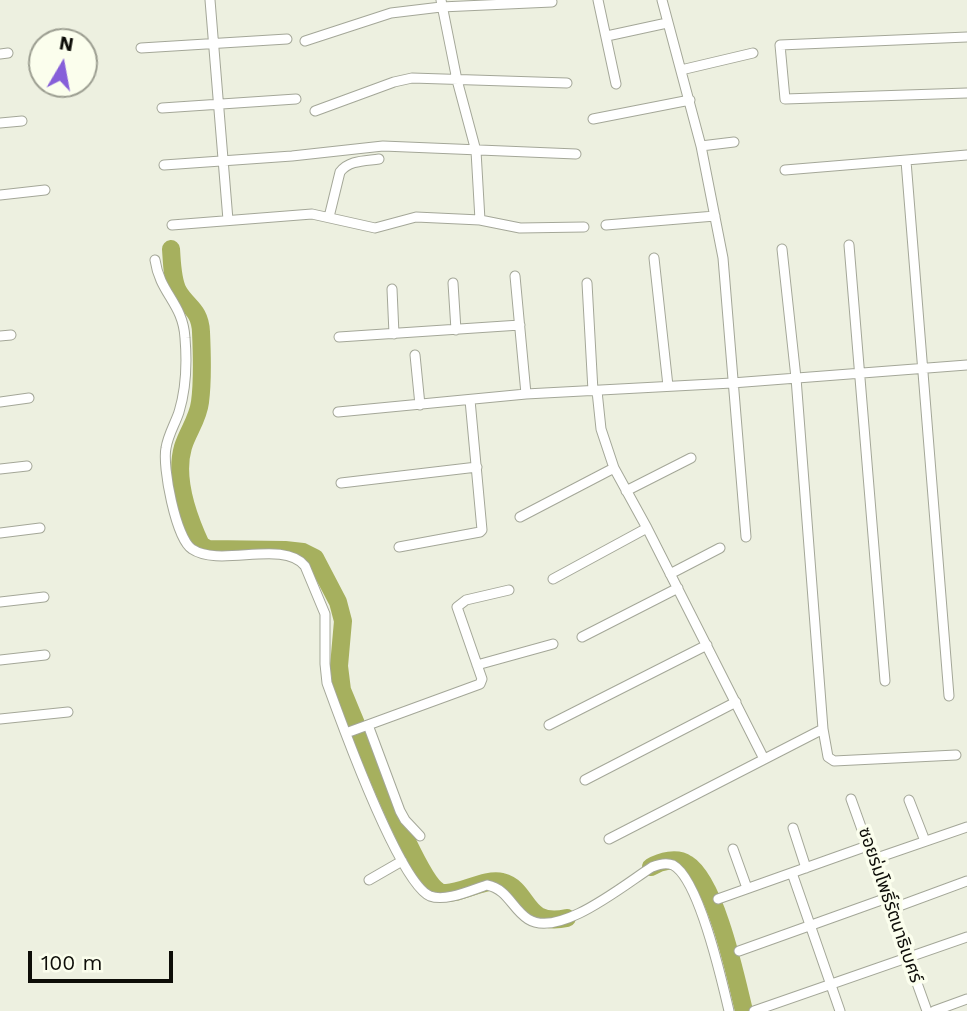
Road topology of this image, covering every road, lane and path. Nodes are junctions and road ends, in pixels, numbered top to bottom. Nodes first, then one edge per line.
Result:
1 (210, 0) edge
2 (598, 0) edge
3 (662, 0) edge
4 (552, 2) dead end
5 (441, 4) edge
6 (667, 23) junction
7 (607, 36) junction
8 (967, 37) edge
9 (287, 39) dead end
10 (305, 41) dead end
11 (212, 43) junction
12 (141, 48) dead end
13 (752, 53) dead end
14 (681, 70) junction
15 (457, 80) junction
16 (568, 83) dead end
17 (616, 84) dead end
18 (967, 93) edge
19 (296, 100) dead end
20 (690, 100) junction
21 (217, 103) junction
22 (162, 108) dead end
23 (316, 111) dead end
24 (593, 119) dead end
25 (22, 121) dead end
26 (0, 123) edge
27 (734, 142) dead end
28 (701, 146) junction
29 (475, 150) junction
30 (576, 154) dead end
31 (967, 155) edge
32 (379, 159) dead end
33 (222, 160) junction
34 (906, 161) junction
35 (164, 165) dead end
36 (785, 170) dead end
37 (45, 190) dead end
38 (0, 195) edge
39 (715, 216) junction
40 (329, 217) junction
41 (228, 220) junction
42 (480, 220) junction
43 (172, 225) dead end
44 (606, 225) dead end
45 (584, 227) dead end
46 (849, 245) dead end
47 (782, 249) dead end
48 (654, 258) dead end
49 (155, 260) dead end
50 (515, 276) dead end
51 (587, 283) dead end
52 (453, 284) dead end
53 (392, 289) dead end
54 (520, 325) junction
55 (456, 330) junction
56 (394, 334) junction
57 (11, 335) dead end
58 (0, 336) edge
59 (339, 337) dead end
60 (415, 355) dead end
61 (967, 365) edge
62 (922, 368) junction
63 (860, 373) junction
64 (796, 378) junction
65 (732, 383) junction
66 (668, 386) junction
67 (595, 391) junction
68 (526, 394) junction
69 (29, 398) dead end
70 (470, 400) junction
71 (0, 402) edge
72 (420, 405) junction
73 (338, 412) dead end
74 (691, 458) dead end
75 (27, 466) dead end
76 (477, 467) junction
77 (614, 468) junction
78 (0, 469) edge
79 (341, 483) dead end
80 (626, 491) junction
81 (520, 517) dead end
82 (40, 528) dead end
83 (647, 528) junction
84 (0, 533) edge
85 (746, 537) dead end
86 (398, 547) dead end
87 (720, 548) dead end
88 (670, 574) junction
89 (552, 579) dead end
90 (678, 588) junction
91 (509, 590) dead end
92 (44, 597) dead end
93 (0, 602) edge
94 (582, 637) dead end
95 (553, 644) dead end
96 (707, 645) junction
97 (45, 655) dead end
98 (0, 660) edge
99 (477, 666) junction
100 (885, 681) dead end
101 (949, 696) dead end
102 (736, 702) junction
103 (68, 712) dead end
104 (0, 719) edge
105 (367, 725) junction
106 (549, 725) dead end
107 (823, 729) junction
108 (350, 731) junction
109 (956, 755) dead end
110 (764, 760) junction
111 (585, 780) dead end
112 (851, 799) dead end
113 (909, 800) dead end
114 (967, 827) edge
115 (793, 828) dead end
116 (420, 836) dead end
117 (609, 839) dead end
118 (925, 841) junction
119 (870, 845) junction
120 (733, 849) dead end
121 (874, 859) junction
122 (402, 861) junction
123 (806, 868) junction
124 (792, 873) junction
125 (369, 880) dead end
126 (967, 881) edge
127 (747, 888) junction
128 (887, 898) junction
129 (718, 899) dead end
130 (891, 909) junction
131 (811, 926) junction
132 (967, 937) edge
133 (739, 951) dead end
134 (908, 957) junction
135 (830, 983) junction
136 (967, 999) edge
137 (777, 1007) edge
138 (729, 1011) edge
139 (754, 1011) edge
140 (840, 1011) edge
141 (927, 1011) edge
142 (934, 1011) edge

1 - 11 street
2 - 7 street
3 - 6 street
4 - 5 street
5 - 10 street
5 - 15 street
6 - 7 street
6 - 14 street
7 - 17 street
8 - 18 street
9 - 11 street
11 - 12 street
11 - 21 street
13 - 14 street
14 - 20 street
15 - 16 street
15 - 23 street
15 - 29 street
19 - 21 street
20 - 24 street
20 - 28 street
21 - 22 street
21 - 33 street
25 - 26 street
27 - 28 street
28 - 39 street
29 - 30 street
29 - 33 street
29 - 42 street
31 - 34 street
32 - 40 street
33 - 35 street
33 - 41 street
34 - 36 street
34 - 62 street
37 - 38 street
39 - 44 street
39 - 65 street
40 - 41 street
40 - 42 street
41 - 43 street
42 - 45 street
46 - 63 street
47 - 64 street
48 - 66 street
49 - 108 street
50 - 54 street
51 - 67 street
52 - 55 street
53 - 56 street
54 - 55 street
54 - 68 street
55 - 56 street
56 - 59 street
57 - 58 street
60 - 72 street
61 - 62 street
62 - 63 street
62 - 101 street
63 - 64 street
63 - 100 street
64 - 65 street
64 - 107 street
65 - 66 street
65 - 85 street
66 - 67 street
67 - 68 street
67 - 77 street
68 - 70 street
69 - 71 street
70 - 72 street
70 - 76 street
72 - 73 street
74 - 80 street
75 - 78 street
76 - 79 street
76 - 86 street
77 - 80 street
77 - 81 street
80 - 83 street
82 - 84 street
83 - 88 street
83 - 89 street
87 - 88 street
88 - 90 street
90 - 94 street
90 - 96 street
91 - 99 street
92 - 93 street
95 - 99 street
96 - 102 street
96 - 106 street
97 - 98 street
99 - 105 street
102 - 110 street
102 - 111 street
103 - 104 street
105 - 108 street
105 - 116 street
107 - 109 street
107 - 110 street
108 - 122 street
110 - 117 street
112 - 119 street, ซอยร่มโพธิ์รัตนาธิเบศร์
113 - 118 street
114 - 118 street
115 - 123 street
118 - 121 street
119 - 121 street, ซอยร่มโพธิ์รัตนาธิเบศร์
119 - 123 street
120 - 127 street
121 - 128 street, ซอยร่มโพธิ์รัตนาธิเบศร์
122 - 125 street
122 - 138 street
123 - 124 street
124 - 127 street
124 - 131 street
126 - 130 street
127 - 129 street
128 - 130 street, ซอยร่มโพธิ์รัตนาธิเบศร์
128 - 131 street
130 - 134 street, ซอยร่มโพธิ์รัตนาธิเบศร์
131 - 133 street
131 - 135 street
132 - 134 street
134 - 135 street
134 - 141 street, ซอยร่มโพธิ์รัตนาธิเบศร์
135 - 137 street
135 - 140 street
136 - 142 street
137 - 139 street

